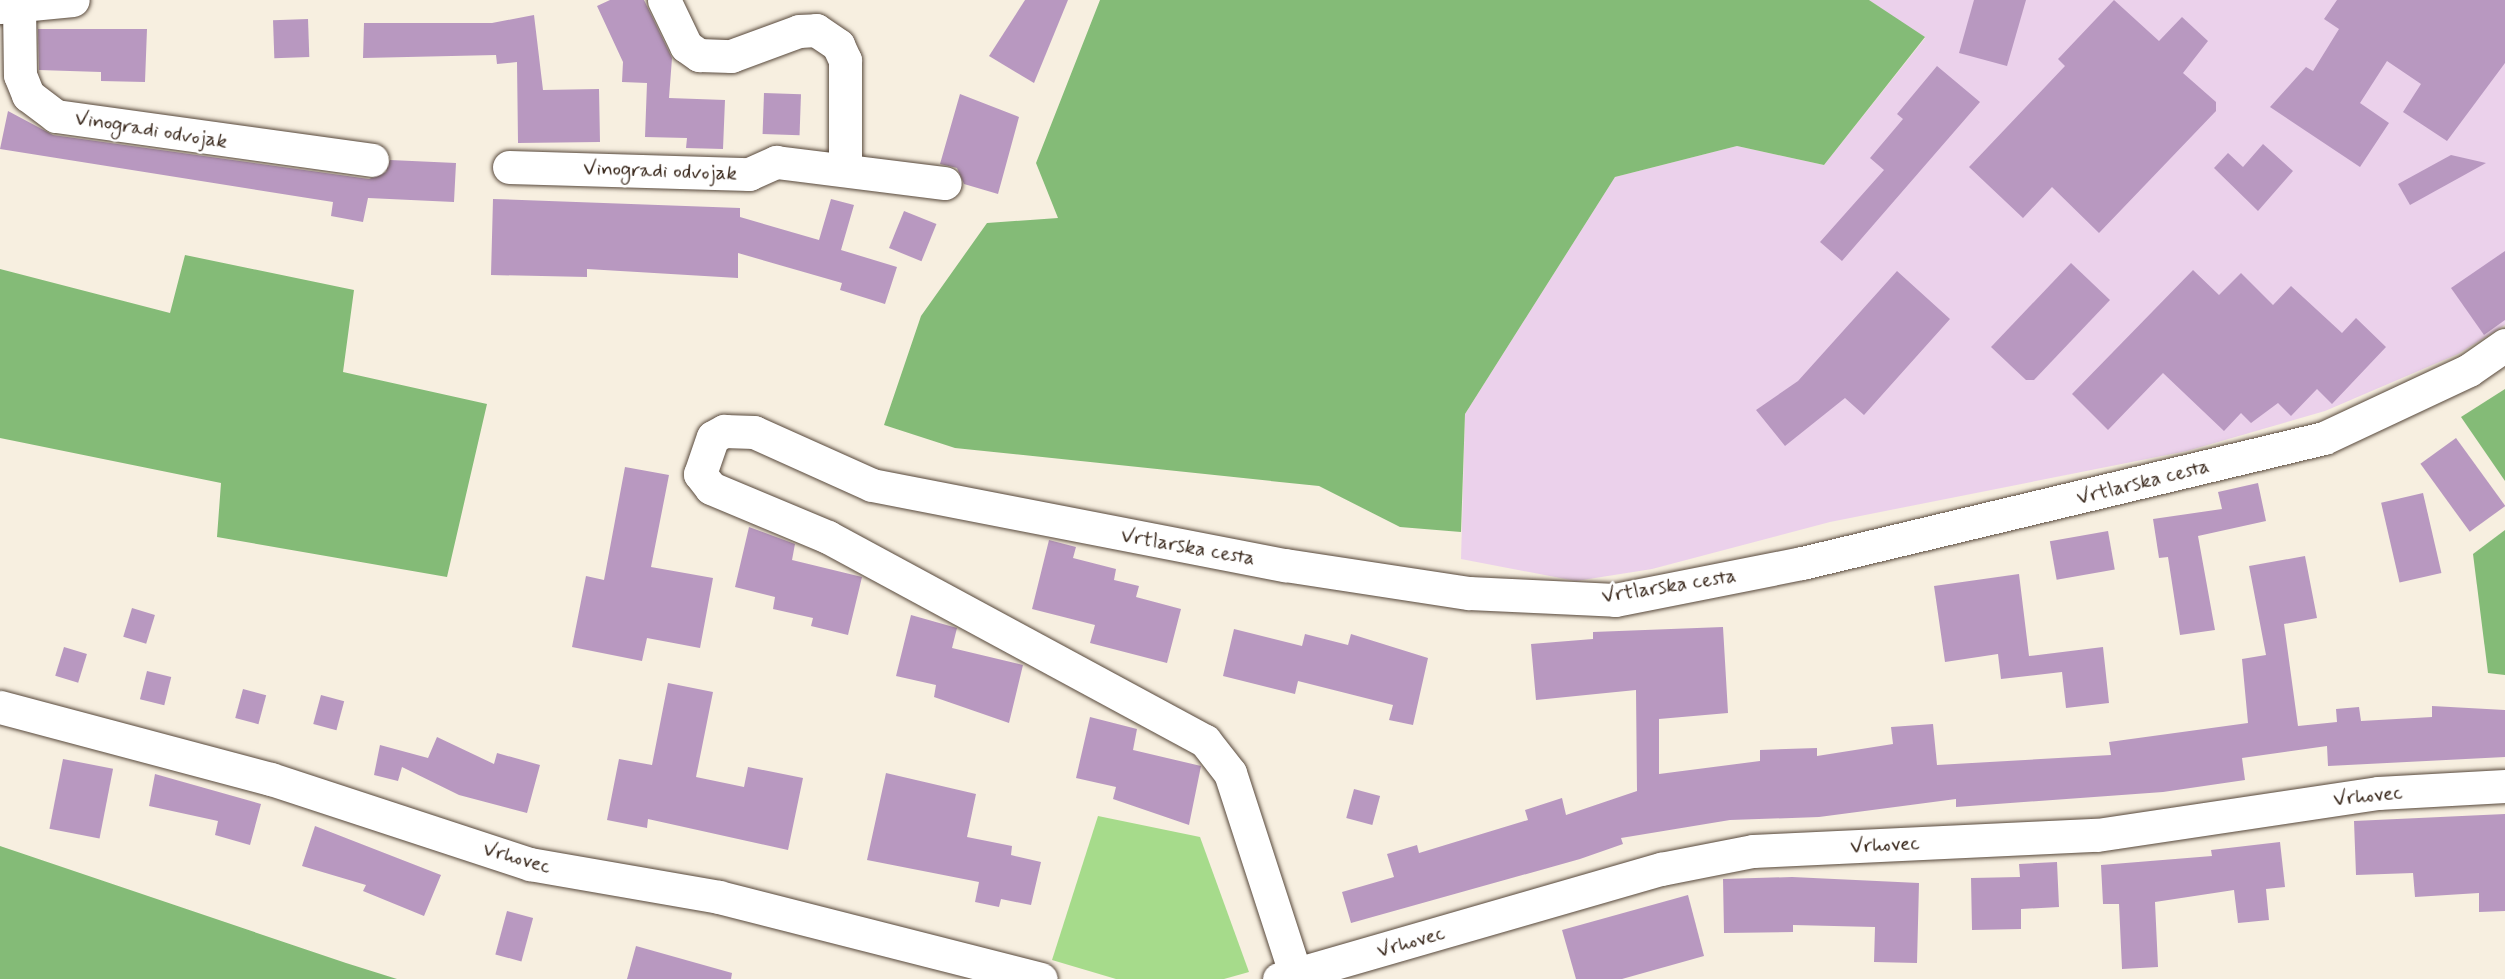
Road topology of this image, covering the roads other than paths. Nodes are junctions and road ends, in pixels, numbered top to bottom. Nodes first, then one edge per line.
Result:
1 (73, 0) edge
2 (664, 0) edge
3 (10, 6) edge
4 (372, 160) dead end
5 (509, 167) dead end
6 (845, 167) junction
7 (945, 183) dead end
8 (2505, 345) edge
9 (0, 707) edge
10 (2505, 786) edge
11 (1290, 977) edge
12 (1041, 979) edge

1 - 3 street
2 - 6 street
3 - 4 street, Vinogradi odvojak
5 - 6 street, Vinogradi odvojak
6 - 7 street, Vinogradi odvojak
8 - 11 street, Vrtlarska cesta
9 - 12 street, Vrhovec
10 - 11 street, Vrhovec

